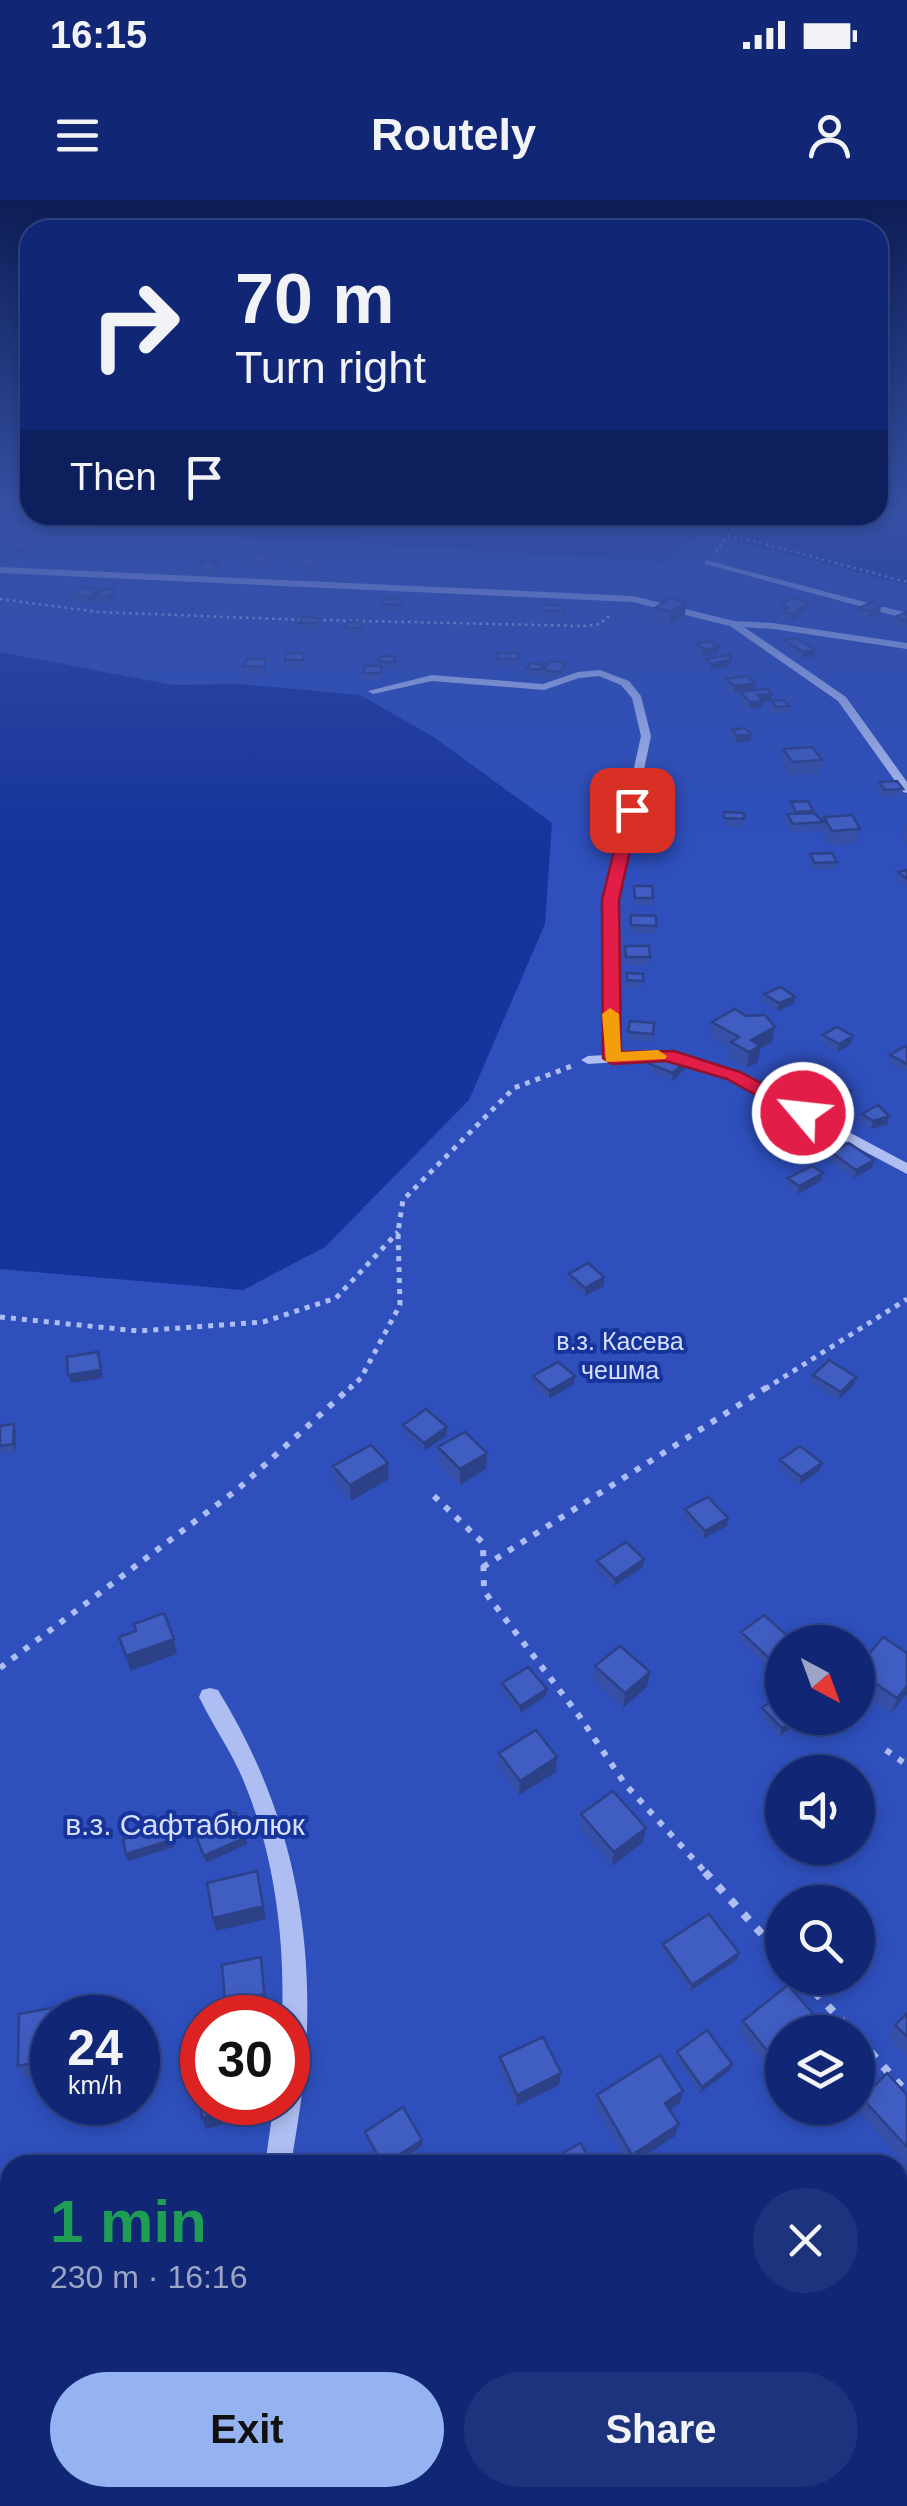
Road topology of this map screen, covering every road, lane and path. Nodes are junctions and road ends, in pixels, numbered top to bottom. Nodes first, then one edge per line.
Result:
1 (215, 619) edge
2 (607, 619) edge
3 (712, 619) edge
4 (733, 624) junction
5 (907, 646) edge
6 (373, 690) dead end
7 (907, 790) edge
8 (612, 1058) junction
9 (588, 1060) joint
10 (907, 1170) edge
11 (398, 1232) junction
12 (907, 1298) edge
13 (0, 1317) edge
14 (434, 1496) dead end
15 (483, 1567) junction
16 (0, 1668) edge
17 (210, 1697) dead end
18 (886, 1750) dead end
19 (907, 1764) edge
20 (765, 1937) edge
21 (295, 1995) edge
22 (818, 1995) edge
23 (836, 2015) edge
24 (875, 2057) edge
25 (907, 2092) edge
26 (284, 2125) edge
27 (280, 2155) edge

1 - 2 path
3 - 4 street
4 - 5 street
4 - 7 street
6 - 8 street
8 - 9 street
8 - 10 street
9 - 11 path
11 - 13 path
11 - 16 path
12 - 15 path
14 - 15 path
15 - 20 path
17 - 21 street
18 - 19 path
22 - 23 path
24 - 25 path
26 - 27 street

